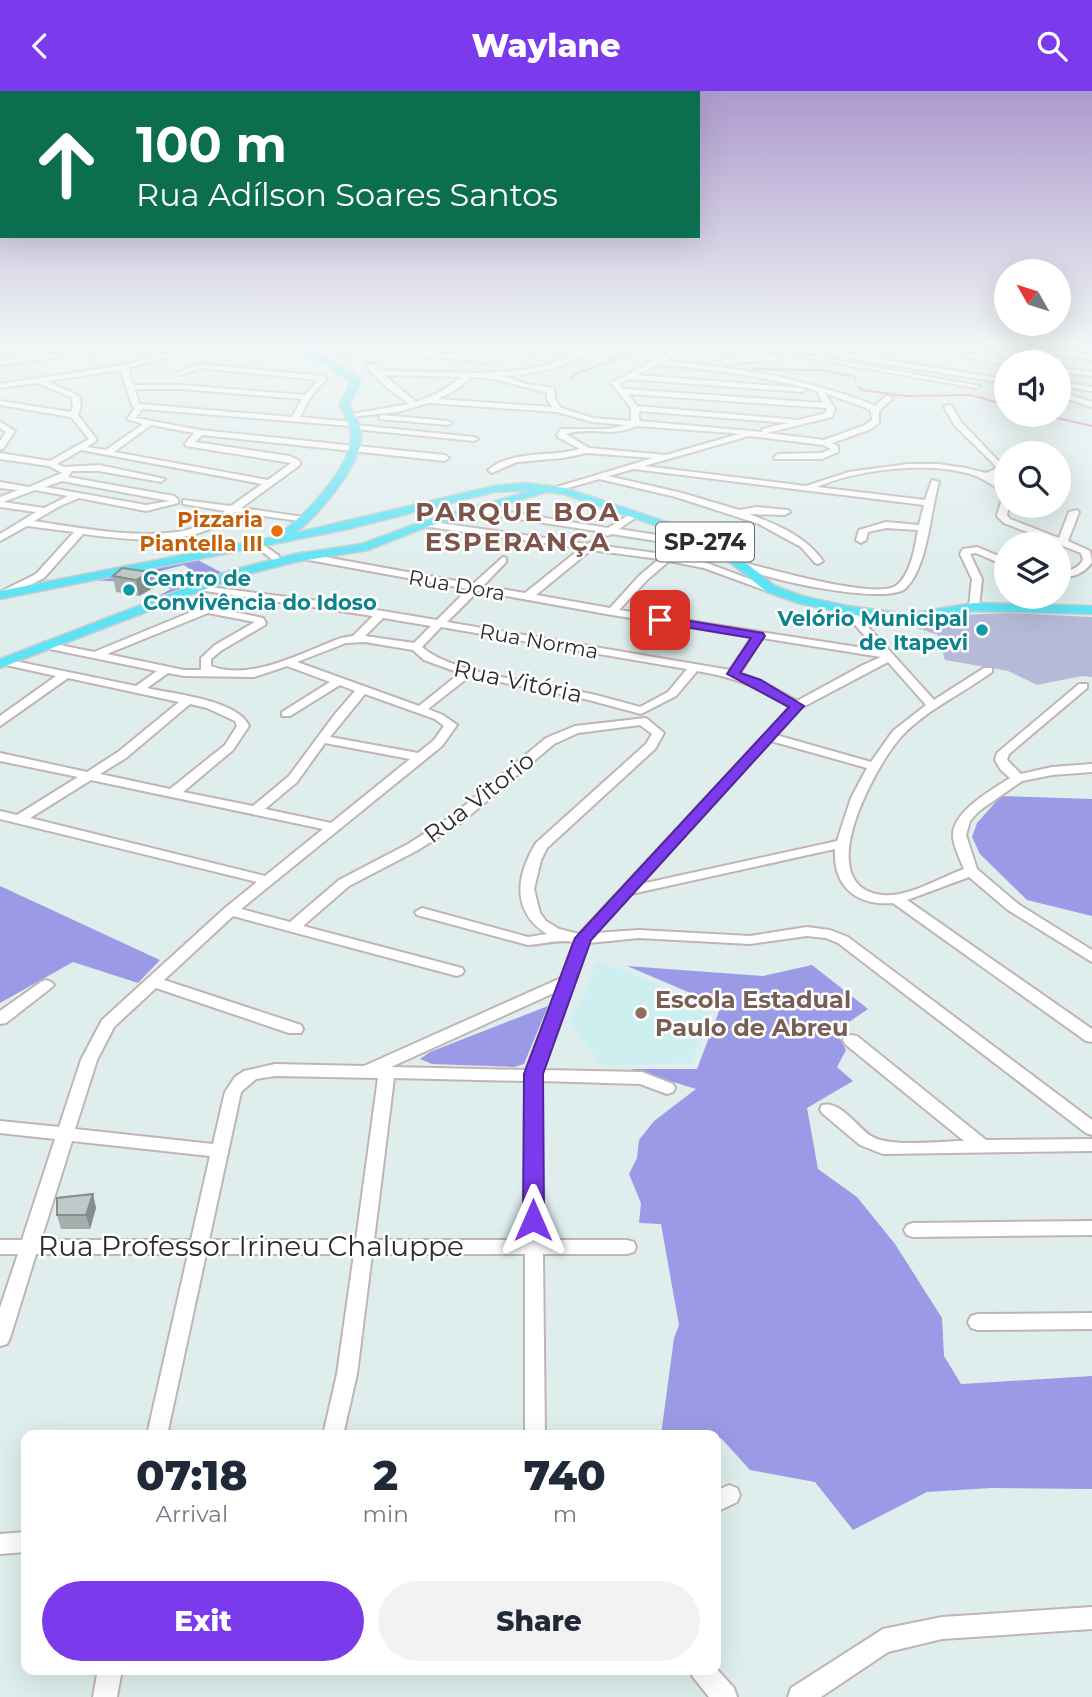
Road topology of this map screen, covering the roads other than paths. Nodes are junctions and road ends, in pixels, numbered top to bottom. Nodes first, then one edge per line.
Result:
1 (75, 418) edge
2 (132, 418) edge
3 (282, 418) edge
4 (362, 418) edge
5 (585, 418) edge
6 (635, 418) edge
7 (746, 418) edge
8 (819, 418) edge
9 (877, 418) edge
10 (955, 418) edge
11 (295, 419) joint
12 (354, 420) junction
13 (242, 421) dead end
14 (149, 423) junction
15 (447, 423) dead end
16 (802, 423) junction
17 (0, 424) edge
18 (635, 424) junction
19 (200, 432) junction
20 (752, 433) junction
21 (226, 434) junction
22 (474, 439) dead end
23 (825, 443) junction
24 (0, 447) edge
25 (81, 448) junction
26 (353, 449) junction
27 (217, 450) junction
28 (587, 450) junction
29 (107, 453) junction
30 (0, 456) edge
31 (207, 456) dead end
32 (664, 457) junction
33 (778, 457) dead end
34 (445, 458) dead end
35 (196, 462) dead end
36 (51, 464) junction
37 (632, 467) junction
38 (186, 468) junction
39 (492, 470) dead end
40 (64, 473) junction
41 (985, 476) junction
42 (598, 477) junction
43 (161, 479) junction
44 (818, 482) junction
45 (935, 482) dead end
46 (994, 482) edge
47 (269, 483) junction
48 (0, 485) edge
49 (31, 489) junction
50 (554, 489) junction
51 (806, 489) junction
52 (135, 491) junction
53 (833, 492) junction
54 (78, 496) junction
55 (173, 501) junction
56 (0, 502) edge
57 (927, 503) junction
58 (231, 509) junction
59 (476, 510) junction
60 (44, 511) junction
61 (785, 512) dead end
62 (1074, 512) dead end
63 (738, 514) junction
64 (632, 516) junction
65 (1004, 518) edge
66 (304, 520) junction
67 (26, 523) junction
68 (425, 524) junction
69 (923, 527) junction
70 (81, 530) junction
71 (322, 530) junction
72 (609, 531) junction
73 (1033, 532) edge
74 (1066, 532) edge
75 (0, 537) edge
76 (279, 540) junction
77 (861, 540) dead end
78 (258, 544) junction
79 (1071, 544) edge
80 (588, 547) junction
81 (714, 547) junction
82 (1088, 549) edge
83 (299, 557) junction
84 (994, 557) edge
85 (666, 558) junction
86 (503, 560) dead end
87 (271, 561) junction
88 (818, 561) dead end
89 (745, 566) junction
90 (1071, 573) edge
91 (198, 587) junction
92 (475, 589) junction
93 (771, 589) junction
94 (2, 594) edge
95 (527, 597) junction
96 (161, 600) junction
97 (974, 607) junction
98 (205, 610) junction
99 (847, 610) junction
100 (1092, 610) edge
101 (611, 612) junction
102 (381, 614) junction
103 (440, 624) junction
104 (758, 636) junction
105 (356, 639) junction
106 (45, 645) junction
107 (416, 647) junction
108 (93, 655) junction
109 (890, 656) junction
110 (286, 662) junction
111 (2, 663) edge
112 (693, 669) junction
113 (166, 670) junction
114 (989, 670) dead end
115 (468, 672) junction
116 (218, 673) junction
117 (733, 674) junction
118 (65, 675) junction
119 (339, 681) junction
120 (1083, 686) dead end
121 (136, 691) junction
122 (361, 691) junction
123 (187, 701) junction
124 (797, 706) junction
125 (933, 706) junction
126 (419, 711) junction
127 (286, 714) dead end
128 (642, 716) junction
129 (0, 722) edge
130 (769, 737) junction
131 (322, 739) junction
132 (0, 757) edge
133 (419, 757) junction
134 (873, 766) junction
135 (1092, 768) edge
136 (90, 776) junction
137 (1018, 778) junction
138 (172, 794) junction
139 (255, 811) junction
140 (0, 815) edge
141 (18, 820) junction
142 (332, 827) junction
143 (841, 844) junction
144 (971, 871) junction
145 (265, 880) junction
146 (624, 891) junction
147 (897, 899) junction
148 (230, 911) junction
149 (422, 912) dead end
150 (293, 927) junction
151 (560, 934) junction
152 (583, 938) junction
153 (1092, 957) edge
154 (457, 971) dead end
155 (566, 981) junction
156 (153, 982) junction
157 (46, 985) dead end
158 (0, 1020) edge
159 (295, 1029) dead end
160 (1092, 1037) edge
161 (850, 1040) dead end
162 (367, 1071) junction
163 (387, 1071) junction
164 (533, 1074) junction
165 (667, 1088) dead end
166 (828, 1108) dead end
167 (0, 1127) edge
168 (1092, 1129) edge
169 (65, 1135) junction
170 (1092, 1145) edge
171 (982, 1146) junction
172 (219, 1151) junction
173 (1092, 1228) edge
174 (913, 1230) dead end
175 (533, 1245) junction
176 (29, 1246) junction
177 (199, 1246) junction
178 (365, 1246) junction
179 (0, 1247) edge
180 (628, 1247) dead end
181 (1092, 1321) edge
182 (978, 1322) dead end
183 (0, 1338) edge
184 (158, 1430) edge
185 (334, 1430) edge
186 (535, 1430) edge
187 (21, 1542) edge
188 (0, 1543) edge
189 (1092, 1618) edge
190 (109, 1675) edge
191 (706, 1675) edge
192 (105, 1697) edge
193 (725, 1697) edge
194 (800, 1697) edge

1 - 25 street
2 - 14 street
3 - 11 street
4 - 12 street
5 - 18 street
6 - 18 street
7 - 16 street
8 - 16 street
9 - 23 street
10 - 41 street
11 - 12 street
12 - 15 street
12 - 22 street
12 - 26 main road
13 - 21 street
14 - 19 street
14 - 29 street
16 - 20 street
17 - 24 street
18 - 20 street
18 - 28 street
19 - 21 street
19 - 27 street
20 - 23 street
20 - 32 street
21 - 26 street
23 - 33 street
25 - 29 street
25 - 36 street
26 - 34 street
26 - 66 main road
27 - 31 street
27 - 47 street
28 - 32 street
28 - 39 street
29 - 38 street
30 - 36 street
32 - 37 street
35 - 38 street
36 - 40 street
37 - 42 street
37 - 51 street
38 - 43 street
38 - 47 street
40 - 43 street
40 - 49 street
40 - 52 street
41 - 44 street
41 - 46 street
42 - 50 street
42 - 63 street
43 - 52 street
44 - 51 street
44 - 53 street
45 - 57 street
47 - 58 street
48 - 49 street
49 - 54 street
49 - 56 street
50 - 59 main road
50 - 64 main road, SP-274
50 - 71 main road, SP-274
51 - 53 street
52 - 55 street
53 - 57 street
54 - 55 street
54 - 60 street
55 - 58 street
56 - 60 street
57 - 69 street
58 - 66 street
58 - 70 street
59 - 68 main road
59 - 72 street
60 - 67 street
61 - 63 street
62 - 74 street
63 - 88 street
64 - 72 street
64 - 81 main road, SP-274
65 - 73 street
66 - 71 main road
66 - 76 main road
67 - 70 street
67 - 75 street
68 - 80 street
68 - 83 main road
69 - 77 street
69 - 89 street
70 - 94 street
71 - 76 main road, SP-274
72 - 80 street
72 - 81 street
76 - 78 main road, SP-274
78 - 87 street
78 - 94 main road, SP-274
79 - 82 street
80 - 85 street
80 - 95 street
81 - 89 main road, SP-274
82 - 90 street
83 - 87 main road
83 - 92 street, Rua Dora
84 - 97 street
85 - 93 street
85 - 101 street
86 - 92 street
87 - 91 main road
89 - 93 main road, SP-274
91 - 96 main road
91 - 102 street, Rua Norma
92 - 95 street, Rua Dora
92 - 103 street
93 - 99 main road, SP-274
95 - 101 street, Rua Dora
96 - 98 street
96 - 106 main road
97 - 99 main road, SP-274
97 - 100 main road, SP-274
98 - 108 street
98 - 116 street
99 - 109 street
101 - 104 street, Rua Dora
102 - 103 street, Rua Norma
102 - 105 street
103 - 107 street
103 - 112 street, Rua Norma
104 - 109 street, Rua Dora
104 - 117 street
105 - 107 street, Rua Vitória
105 - 110 street
106 - 108 street
106 - 111 main road
107 - 115 street, Rua Vitória
108 - 113 street
109 - 124 street
109 - 125 street
110 - 116 street
110 - 119 street
111 - 118 street
112 - 117 street, Rua Norma
112 - 128 street
113 - 116 street
113 - 121 street
114 - 125 street
115 - 126 street
115 - 128 street, Rua Vitória
117 - 124 street, Rua Norma
118 - 121 street
118 - 129 street
119 - 122 street
119 - 127 street
120 - 137 street
121 - 123 street
122 - 126 street
122 - 131 street
123 - 136 street
123 - 138 street
124 - 130 street
125 - 134 street
126 - 133 street
128 - 150 street, Rua Vitorio
128 - 151 street
130 - 134 street
130 - 146 street
131 - 133 street
131 - 139 street
132 - 136 street
133 - 142 street
134 - 143 street
135 - 137 street
136 - 138 street
136 - 141 street
137 - 144 street
138 - 139 street
139 - 142 street
140 - 141 street
141 - 145 street
142 - 145 street
143 - 146 street
143 - 147 street
144 - 147 street
144 - 153 street
145 - 148 street
146 - 152 street
147 - 160 street
148 - 150 street
148 - 156 street
149 - 151 street
150 - 154 street
151 - 152 street
152 - 155 street
152 - 168 street
155 - 162 street
155 - 164 street
156 - 159 street
156 - 169 street
157 - 158 street
161 - 171 street
162 - 163 street
162 - 172 street
163 - 164 street
163 - 178 street
164 - 165 street
164 - 175 street
166 - 171 street
167 - 169 street
169 - 172 street
169 - 176 street
170 - 171 street
172 - 177 street
173 - 174 street
175 - 178 street, Rua Professor Irineu Chaluppe
175 - 180 street, Rua Professor Irineu Chaluppe
175 - 186 street
176 - 177 street, Rua Professor Irineu Chaluppe
176 - 179 street, Rua Professor Irineu Chaluppe
176 - 183 street
177 - 178 street, Rua Professor Irineu Chaluppe
177 - 184 street
178 - 185 street
181 - 182 street
187 - 188 street
189 - 194 street
190 - 192 street
191 - 193 street

